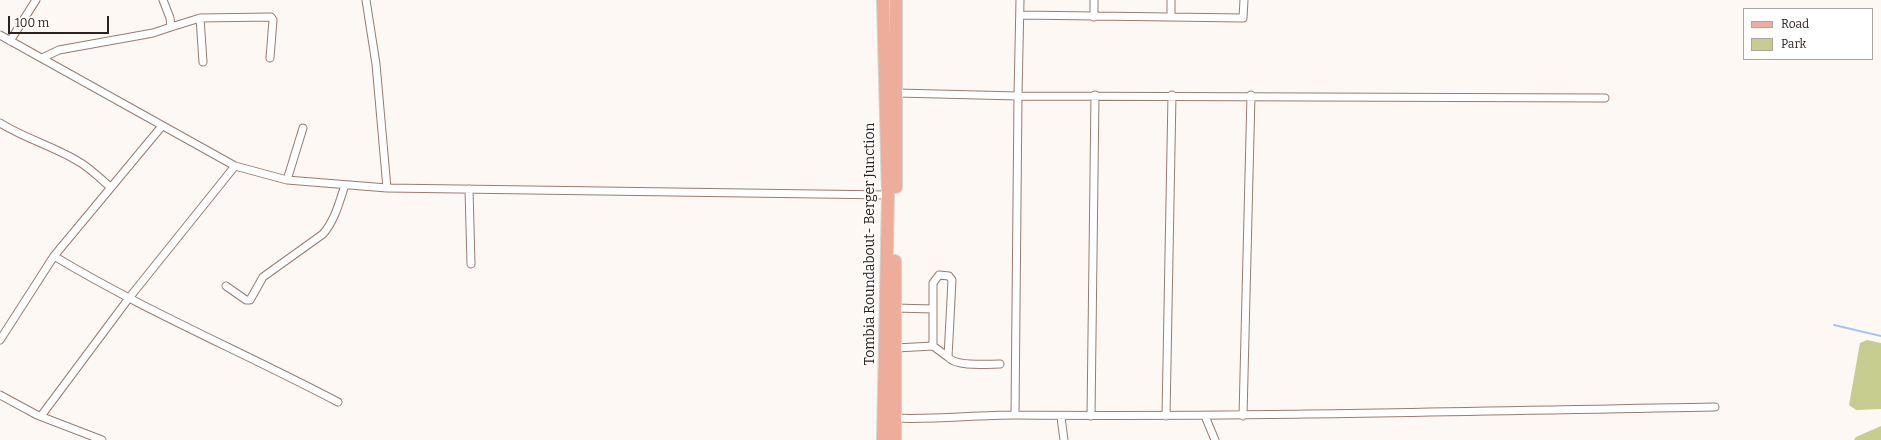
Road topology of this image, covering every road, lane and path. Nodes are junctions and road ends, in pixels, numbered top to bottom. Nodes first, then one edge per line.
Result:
1 (36, 0) edge
2 (163, 0) edge
3 (366, 0) edge
4 (883, 0) edge
5 (896, 0) edge
6 (1020, 0) edge
7 (1094, 0) edge
8 (1171, 0) edge
9 (1244, 0) edge
10 (1020, 15) junction
11 (1171, 16) junction
12 (1094, 17) junction
13 (200, 18) junction
14 (171, 26) junction
15 (0, 35) edge
16 (10, 41) junction
17 (42, 58) junction
18 (270, 58) dead end
19 (203, 62) dead end
20 (896, 93) junction
21 (1095, 95) junction
22 (1172, 95) junction
23 (1251, 95) junction
24 (1018, 96) junction
25 (1605, 98) dead end
26 (0, 123) edge
27 (162, 126) junction
28 (303, 128) dead end
29 (235, 166) junction
30 (287, 180) junction
31 (345, 185) junction
32 (110, 187) junction
33 (387, 188) junction
34 (468, 190) junction
35 (888, 195) junction
36 (54, 256) junction
37 (471, 264) dead end
38 (226, 286) dead end
39 (129, 298) junction
40 (894, 308) junction
41 (933, 309) junction
42 (0, 340) edge
43 (933, 346) junction
44 (896, 348) junction
45 (948, 357) junction
46 (1000, 364) dead end
47 (0, 396) edge
48 (338, 402) dead end
49 (1715, 407) dead end
50 (1015, 415) junction
51 (41, 416) junction
52 (1091, 416) junction
53 (1166, 416) junction
54 (1205, 416) junction
55 (1244, 416) junction
56 (1061, 417) junction
57 (889, 418) junction
58 (102, 440) edge
59 (883, 440) edge
60 (895, 440) edge
61 (1064, 440) edge
62 (1215, 440) edge

1 - 16 street
2 - 14 street
3 - 33 street
4 - 35 main road, Tombia Roundabout- Berger Junction
5 - 20 main road, Tombia Roundabout- Berger Junction
6 - 10 street
7 - 12 street
8 - 11 street
9 - 11 street
10 - 12 street
10 - 24 street
11 - 12 street
13 - 14 street
13 - 18 street
13 - 19 street
14 - 17 street
15 - 16 street
16 - 17 street
17 - 27 street
20 - 24 street
20 - 40 main road, Tombia Roundabout- Berger Junction
21 - 22 street
21 - 24 street
21 - 52 street
22 - 23 street
22 - 53 street
23 - 25 street
23 - 55 street
24 - 50 street
26 - 32 street
27 - 29 street
27 - 32 street
28 - 30 street
29 - 30 street
29 - 39 street
30 - 31 street
31 - 33 street
31 - 38 street
32 - 36 street
33 - 34 street
34 - 35 street
34 - 37 street
35 - 57 main road, Tombia Roundabout- Berger Junction
36 - 39 street
36 - 42 street
39 - 48 street
39 - 51 street
40 - 41 street
40 - 44 main road, Tombia Roundabout- Berger Junction
41 - 43 street
41 - 45 street
43 - 44 street
43 - 45 street
44 - 57 main road, Tombia Roundabout- Berger Junction
45 - 46 street
47 - 51 street
49 - 55 street
50 - 56 street
50 - 57 street
51 - 58 street
52 - 53 street
52 - 56 street
53 - 54 street
54 - 55 street
54 - 62 street
56 - 61 street
57 - 59 main road, Tombia Roundabout- Berger Junction
57 - 60 main road, Tombia Roundabout- Berger Junction

